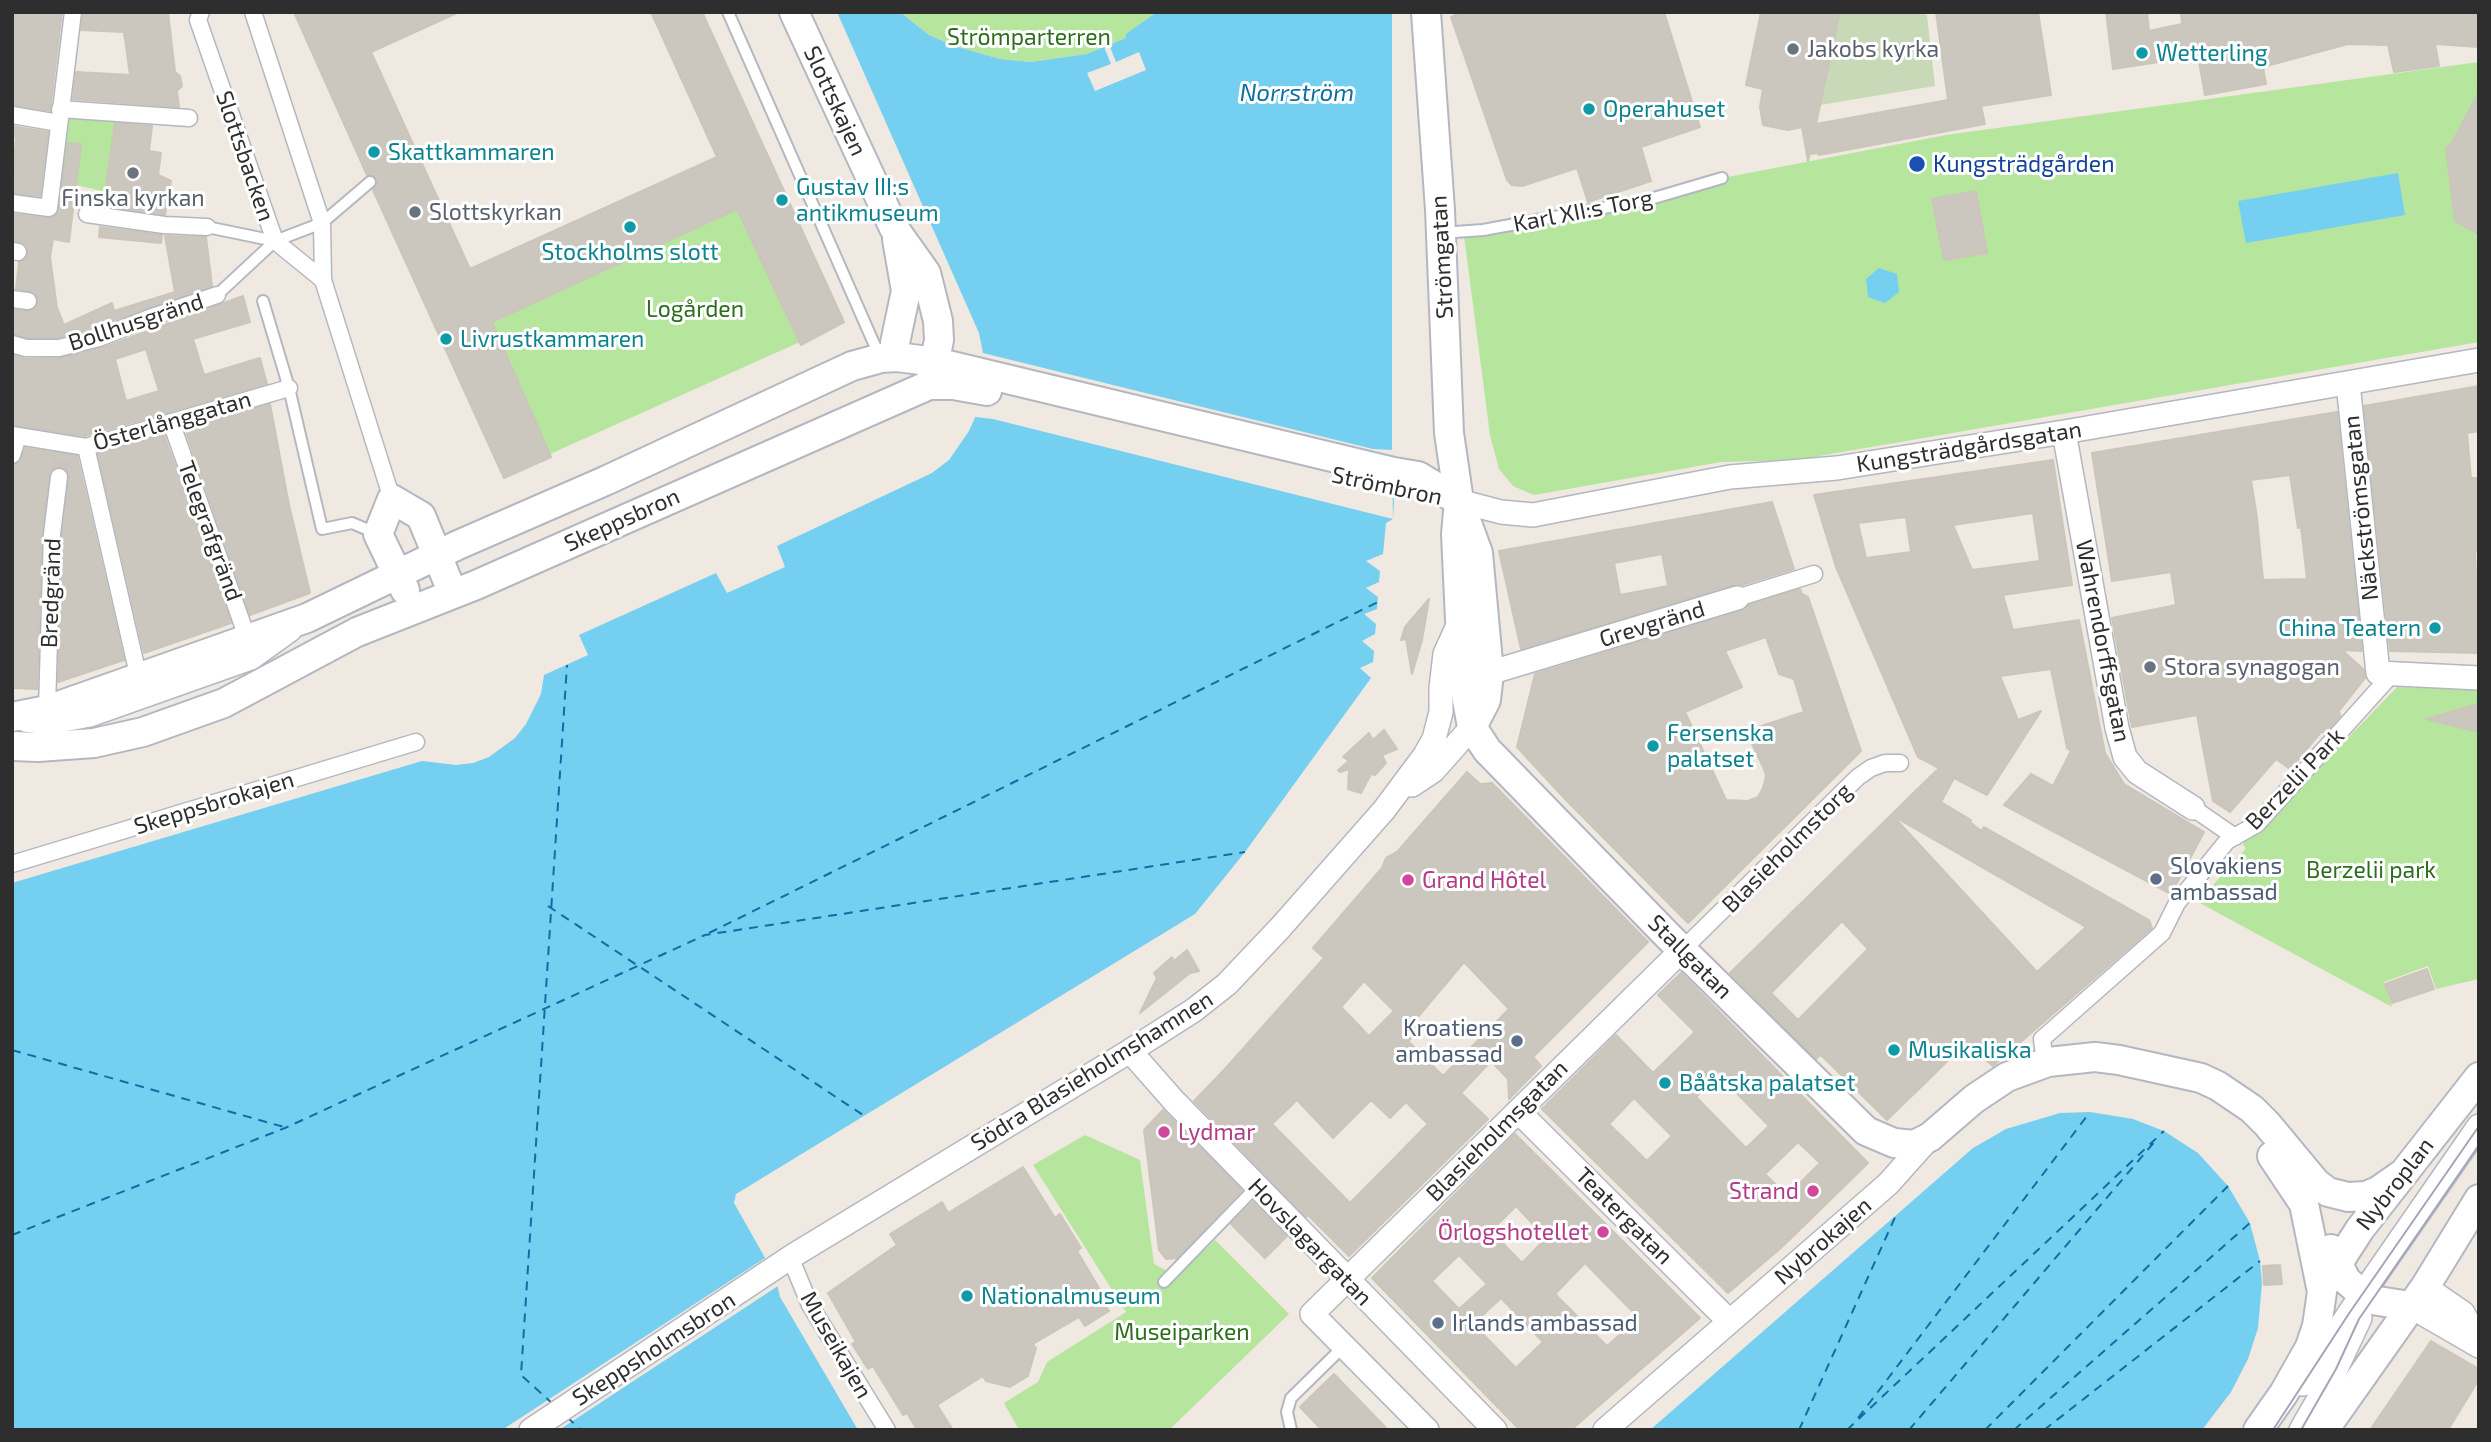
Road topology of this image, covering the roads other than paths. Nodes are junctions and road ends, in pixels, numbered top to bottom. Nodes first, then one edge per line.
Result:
1 (73, 12) edge
2 (201, 12) edge
3 (253, 12) edge
4 (728, 12) edge
5 (794, 12) edge
6 (1426, 12) edge
7 (12, 115) edge
8 (60, 116) junction
9 (189, 118) dead end
10 (1722, 178) dead end
11 (370, 182) dead end
12 (12, 203) edge
13 (88, 214) dead end
14 (322, 223) junction
15 (207, 227) joint
16 (894, 228) junction
17 (1441, 233) junction
18 (275, 241) junction
19 (323, 280) junction
20 (217, 295) joint
21 (263, 301) dead end
22 (12, 344) edge
23 (889, 357) junction
24 (2479, 360) edge
25 (956, 379) junction
26 (2348, 383) junction
27 (289, 388) junction
28 (171, 422) junction
29 (2064, 432) junction
30 (17, 433) edge
31 (86, 447) junction
32 (12, 454) edge
33 (59, 477) tunnel mouth
34 (392, 499) junction
35 (1459, 501) junction
36 (378, 534) junction
37 (437, 555) junction
38 (398, 574) junction
39 (1814, 574) dead end
40 (453, 594) junction
41 (1737, 598) joint
42 (415, 610) junction
43 (307, 618) junction
44 (1460, 620) junction
45 (246, 634) junction
46 (1489, 673) junction
47 (2385, 674) junction
48 (2479, 678) edge
49 (139, 679) junction
50 (47, 710) junction
51 (12, 717) edge
52 (1472, 727) junction
53 (416, 742) dead end
54 (12, 746) edge
55 (1900, 763) dead end
56 (1395, 797) junction
57 (2193, 808) joint
58 (2235, 837) junction
59 (12, 864) edge
60 (1682, 950) junction
61 (1130, 1051) junction
62 (2045, 1063) junction
63 (2172, 1072) junction
64 (2477, 1082) edge
65 (1518, 1111) junction
66 (2479, 1126) edge
67 (1930, 1137) junction
68 (2479, 1145) edge
69 (2401, 1175) junction
70 (1256, 1187) junction
71 (2479, 1199) edge
72 (2304, 1204) junction
73 (2479, 1219) edge
74 (2337, 1262) junction
75 (784, 1263) junction
76 (1347, 1280) junction
77 (1164, 1282) dead end
78 (2322, 1288) junction
79 (2367, 1297) junction
80 (2418, 1297) junction
81 (1729, 1321) junction
82 (2479, 1330) edge
83 (1344, 1346) junction
84 (2479, 1346) edge
85 (531, 1430) edge
86 (887, 1430) edge
87 (1291, 1430) edge
88 (1427, 1430) edge
89 (1495, 1430) edge
90 (1605, 1430) edge
91 (2258, 1430) edge
92 (2273, 1430) edge
93 (2301, 1430) edge
94 (2324, 1430) edge

1 - 8 street
2 - 18 street, Slottsbacken
3 - 14 street
4 - 23 lane
5 - 16 street, Slottskajen
6 - 17 street, Strömgatan
7 - 8 street
8 - 9 street
8 - 12 street
10 - 17 lane, Karl XII:s Torg
11 - 14 lane
13 - 15 street
14 - 18 lane
14 - 19 street
15 - 18 lane
16 - 23 street, Slottskajen
16 - 25 street, Slottskajen
17 - 35 street, Strömgatan
18 - 19 street, Slottsbacken
18 - 20 lane
19 - 34 street
20 - 22 street, Bollhusgränd
21 - 27 lane
23 - 25 street
23 - 37 street, Skeppsbron
24 - 26 street, Kungsträdgårdsgatan
25 - 35 street, Strömbron
25 - 40 street, Skeppsbron
26 - 29 street, Kungsträdgårdsgatan
26 - 47 street, Näckströmsgatan
27 - 28 street, Österlånggatan
27 - 36 lane
28 - 31 street, Österlånggatan
28 - 45 street, Telegrafgränd
29 - 35 street, Kungsträdgårdsgatan
29 - 57 street, Wahrendorffsgatan
30 - 31 street, Österlånggatan
30 - 32 street
31 - 49 street
33 - 50 street, Bredgränd
34 - 36 street
34 - 37 street
35 - 44 street, Södra Blasieholmshamnen
35 - 46 street, Södra Blasieholmshamnen
36 - 38 street
37 - 38 street, Skeppsbron
37 - 40 street
38 - 42 street
38 - 43 street, Skeppsbron
39 - 41 street, Grevgränd
40 - 42 street, Skeppsbron
41 - 46 street, Grevgränd
42 - 54 street, Skeppsbron
43 - 45 street, Skeppsbron
43 - 51 street, Skeppsbron
44 - 52 street, Södra Blasieholmshamnen
44 - 56 street, Södra Blasieholmshamnen
45 - 49 street, Skeppsbron
46 - 52 street, Södra Blasieholmshamnen
47 - 48 street
47 - 58 street, Berzelii Park
49 - 50 street, Skeppsbron
50 - 51 street, Skeppsbron
52 - 56 street, Södra Blasieholmshamnen
52 - 60 street, Stallgatan
53 - 59 street, Skeppsbrokajen
55 - 60 street, Blasieholmstorg
56 - 61 street, Södra Blasieholmshamnen
57 - 58 street, Wahrendorffsgatan
58 - 62 street, Berzelii Park
60 - 65 street, Blasieholmsgatan
60 - 67 street, Stallgatan
61 - 70 street, Hovslagargatan
61 - 75 street, Södra Blasieholmshamnen
62 - 63 street, Nybrokajen
62 - 67 street, Nybrokajen
63 - 69 street, Nybrokajen
63 - 72 street
64 - 69 street, Nybroplan
65 - 76 street, Blasieholmsgatan
65 - 81 street, Teatergatan
66 - 79 street, Nybroplan
67 - 81 street, Nybrokajen
68 - 79 street, Nybroplan
69 - 74 street, Nybroplan
70 - 76 street, Hovslagargatan
70 - 77 lane
71 - 80 street
72 - 74 street
72 - 78 street
73 - 80 street
74 - 78 street, Nybroplan
74 - 79 street
75 - 85 street, Skeppsholmsbron
75 - 86 street, Museikajen
76 - 83 street, Blasieholmsgatan
76 - 89 street, Hovslagargatan
78 - 91 street
79 - 80 street
79 - 92 street
79 - 93 street
80 - 82 street
80 - 84 street
80 - 94 street
81 - 90 street, Nybrokajen
83 - 87 lane
83 - 88 street

